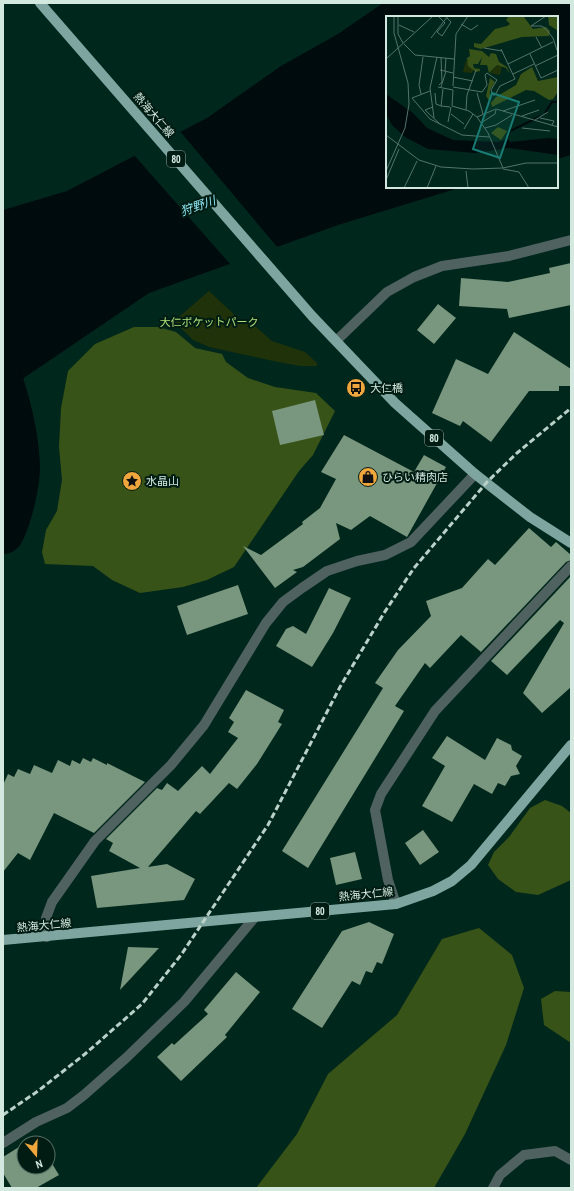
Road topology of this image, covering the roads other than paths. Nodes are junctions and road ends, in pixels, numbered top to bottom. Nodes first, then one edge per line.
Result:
1 (40, 3) edge
2 (571, 240) edge
3 (337, 340) junction
4 (475, 474) junction
5 (571, 543) edge
6 (571, 566) edge
7 (571, 745) edge
8 (396, 904) junction
9 (255, 917) junction
10 (47, 937) junction
11 (3, 940) edge
12 (3, 1143) edge
13 (571, 1160) edge
14 (493, 1188) edge

1 - 3 main road, 熱海大仁線 / 80
2 - 3 street
3 - 4 main road, 80
4 - 5 main road, 80
4 - 10 street
6 - 8 street
7 - 8 main road, 熱海大仁線 / 80
8 - 9 main road, 熱海大仁線 / 80
9 - 10 main road, 熱海大仁線 / 80
9 - 12 street
10 - 11 main road, 熱海大仁線 / 80
13 - 14 street

